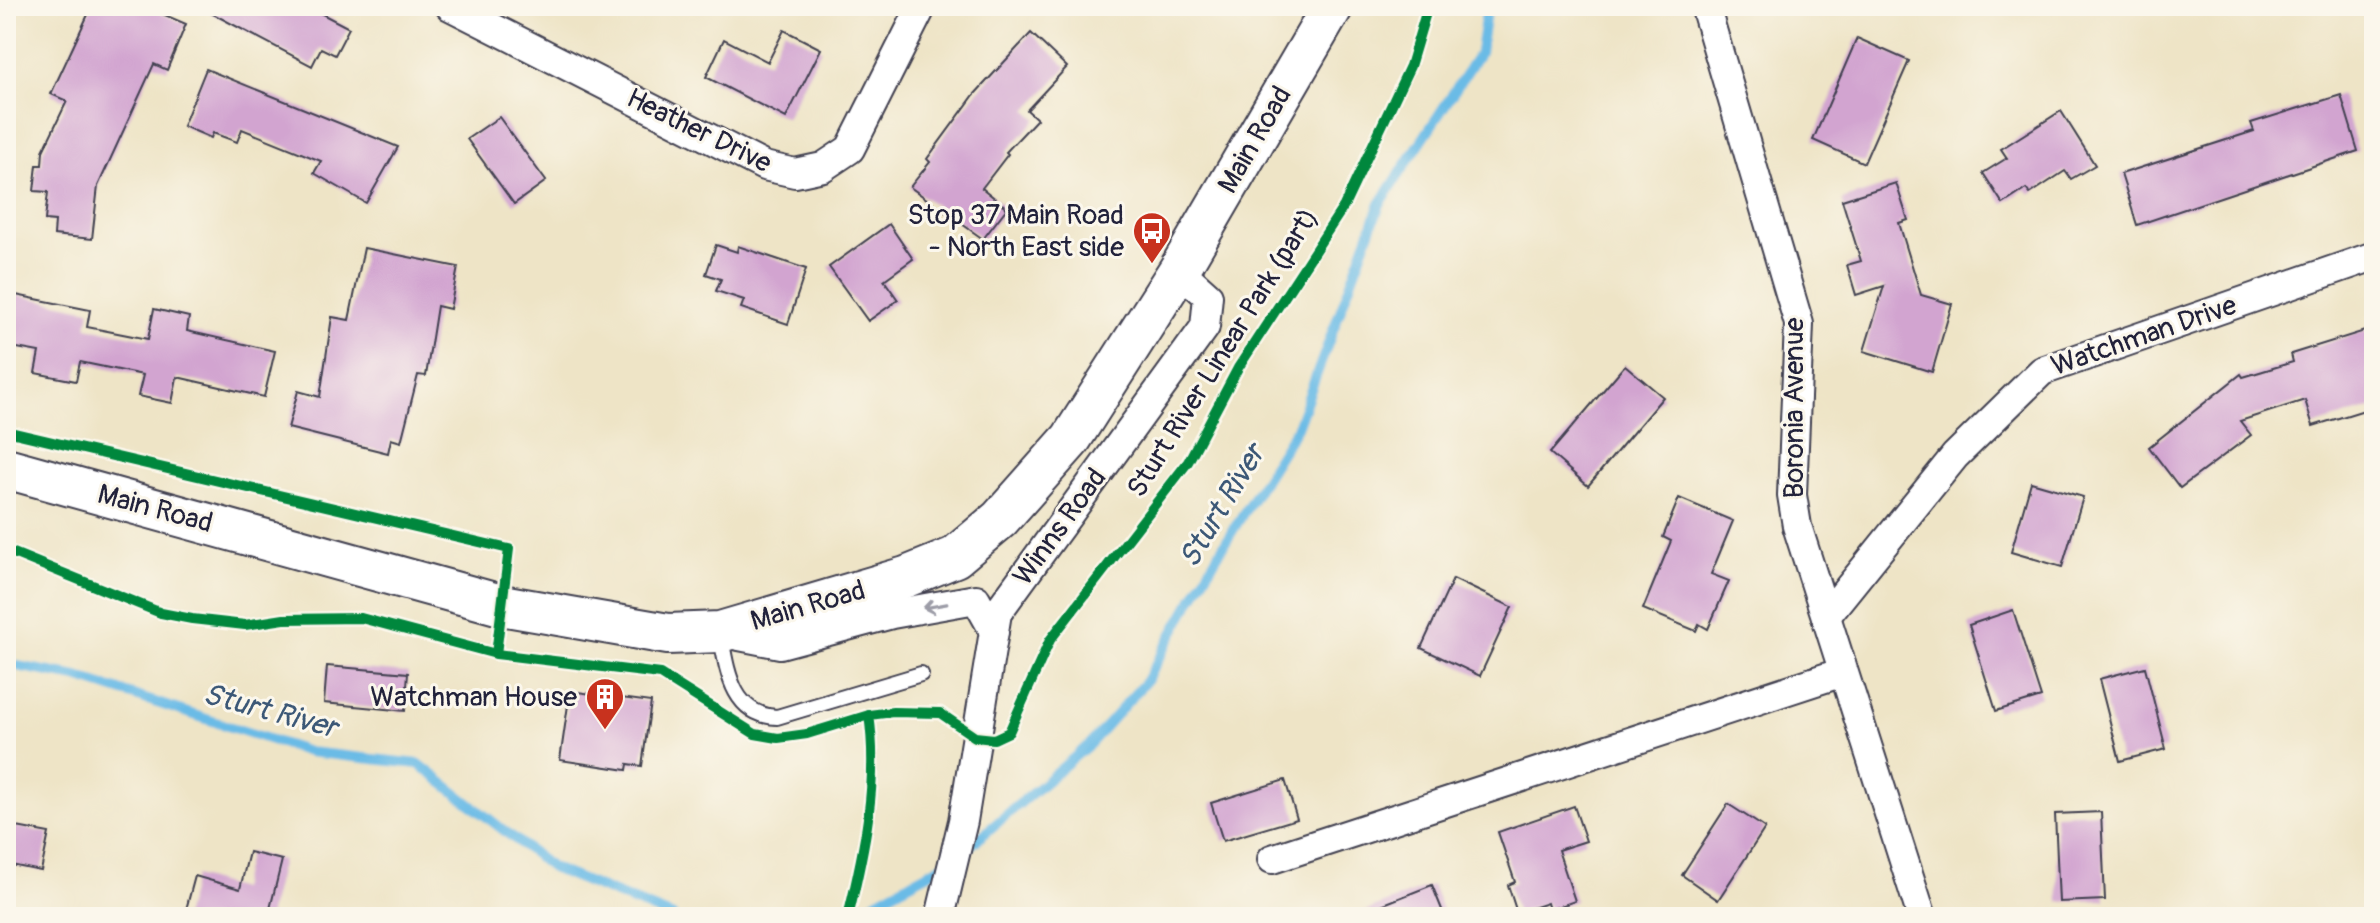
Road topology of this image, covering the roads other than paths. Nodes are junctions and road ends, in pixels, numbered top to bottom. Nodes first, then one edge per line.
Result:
1 (450, 6) edge
2 (922, 6) edge
3 (1333, 6) edge
4 (1705, 6) edge
5 (2374, 256) edge
6 (1179, 270) junction
7 (6, 468) edge
8 (1826, 616) junction
9 (994, 631) junction
10 (720, 632) junction
11 (1843, 672) junction
12 (921, 674) dead end
13 (1272, 859) dead end
14 (940, 916) edge
15 (1922, 917) edge

1 - 2 street, Heather Drive
3 - 6 main road, Main Road
4 - 8 street, Boronia Avenue
5 - 8 street, Watchman Drive
6 - 9 street, Winns Road
6 - 10 main road, Main Road
7 - 10 main road, Main Road
8 - 11 street, Boronia Avenue
9 -> 10 street
9 - 14 street, Winns Road
10 - 12 lane
11 - 13 street
11 - 15 street, Boronia Avenue

